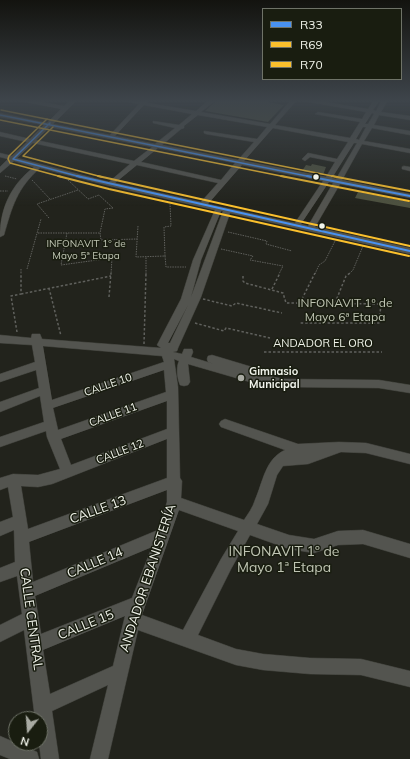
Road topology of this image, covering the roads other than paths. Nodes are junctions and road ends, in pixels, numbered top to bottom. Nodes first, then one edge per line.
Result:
1 (6, 135) edge
2 (38, 135) edge
3 (109, 135) edge
4 (171, 135) edge
5 (225, 135) edge
6 (262, 135) edge
7 (325, 135) edge
8 (354, 135) edge
9 (365, 135) edge
10 (112, 136) joint
11 (351, 140) junction
12 (32, 141) junction
13 (257, 141) junction
14 (362, 142) junction
15 (159, 146) junction
16 (410, 151) edge
17 (1, 155) edge
18 (13, 159) junction
19 (305, 159) dead end
20 (339, 161) junction
21 (241, 162) junction
22 (136, 164) junction
23 (39, 166) junction
24 (2, 173) edge
25 (328, 179) junction
26 (339, 181) junction
27 (222, 182) junction
28 (110, 184) junction
29 (410, 196) edge
30 (203, 205) junction
31 (223, 209) junction
32 (297, 225) junction
33 (311, 228) junction
34 (0, 235) edge
35 (410, 250) edge
36 (0, 332) edge
37 (0, 339) edge
38 (37, 339) junction
39 (119, 346) junction
40 (167, 351) junction
41 (186, 355) junction
42 (41, 364) junction
43 (0, 378) edge
44 (184, 382) dead end
45 (410, 389) edge
46 (44, 390) junction
47 (172, 394) junction
48 (46, 406) junction
49 (0, 407) edge
50 (224, 424) dead end
51 (52, 431) junction
52 (173, 432) junction
53 (0, 442) edge
54 (339, 447) junction
55 (298, 449) junction
56 (410, 459) edge
57 (279, 461) junction
58 (67, 472) junction
59 (175, 481) junction
60 (6, 482) edge
61 (174, 502) junction
62 (20, 520) junction
63 (246, 527) junction
64 (0, 529) edge
65 (163, 535) junction
66 (21, 538) junction
67 (410, 551) edge
68 (23, 567) junction
69 (0, 575) edge
70 (26, 592) junction
71 (137, 604) junction
72 (30, 618) junction
73 (132, 620) junction
74 (0, 634) edge
75 (187, 640) junction
76 (34, 645) junction
77 (120, 671) junction
78 (410, 679) edge
79 (43, 706) junction
80 (0, 745) edge
81 (30, 759) edge
82 (50, 759) edge
83 (99, 759) edge

1 - 12 street
2 - 12 street
3 - 10 street
4 - 15 street
5 - 13 street
6 - 13 street
7 - 11 street
8 - 11 street
9 - 14 street
10 - 15 street
11 - 14 street
11 - 20 street
12 - 18 street
12 - 22 street
13 - 21 street
14 - 16 street
14 - 26 street
15 - 21 street
15 - 22 street
17 - 18 street
18 - 23 street
18 - 24 street
19 - 20 street
20 - 25 street
21 - 25 street
21 - 27 street
22 - 27 street
22 - 28 street
23 - 28 street
23 - 34 street
25 - 26 street
25 - 32 street
26 - 29 street
26 - 33 street
27 - 30 street
28 - 30 street
30 - 31 street
31 - 32 street
31 - 40 street
31 - 40 street, ANDADOR EBANISTERÍA
32 - 33 street
33 - 35 street
36 - 38 street
37 - 38 street
38 - 39 street
38 - 39 street
38 - 42 street
39 - 40 street
39 - 40 street
40 - 41 street
40 - 47 street, ANDADOR EBANISTERÍA
40 - 48 street, CALLE 10
41 - 44 street
41 - 45 street
42 - 43 street
42 - 46 street
46 - 48 street
46 - 49 street
47 - 51 street, CALLE 11
47 - 52 street, ANDADOR EBANISTERÍA
48 - 51 street
50 - 55 street
51 - 53 street, CALLE 11
51 - 58 street
52 - 58 street, CALLE 12
52 - 59 street, ANDADOR EBANISTERÍA
54 - 55 street
54 - 56 street
54 - 57 street
55 - 57 street
57 - 63 street
58 - 60 street, CALLE 12
59 - 61 street, ANDADOR EBANISTERÍA
59 - 66 street, CALLE 13
60 - 62 street, CALLE CENTRAL
61 - 63 street
61 - 65 street, ANDADOR EBANISTERÍA
62 - 64 street
62 - 66 street, CALLE CENTRAL
63 - 67 street
63 - 75 street
65 - 70 street, CALLE 14
65 - 71 street, ANDADOR EBANISTERÍA
66 - 68 street, CALLE CENTRAL
68 - 69 street
68 - 70 street, CALLE CENTRAL
70 - 72 street, CALLE CENTRAL
71 - 73 street, ANDADOR EBANISTERÍA
71 - 76 street, CALLE 15
72 - 74 street
72 - 76 street, CALLE CENTRAL
73 - 75 street
73 - 77 street, ANDADOR EBANISTERÍA
75 - 78 street
76 - 79 street, CALLE CENTRAL
77 - 79 street
77 - 83 street, ANDADOR EBANISTERÍA
79 - 82 street, CALLE CENTRAL
80 - 81 street

